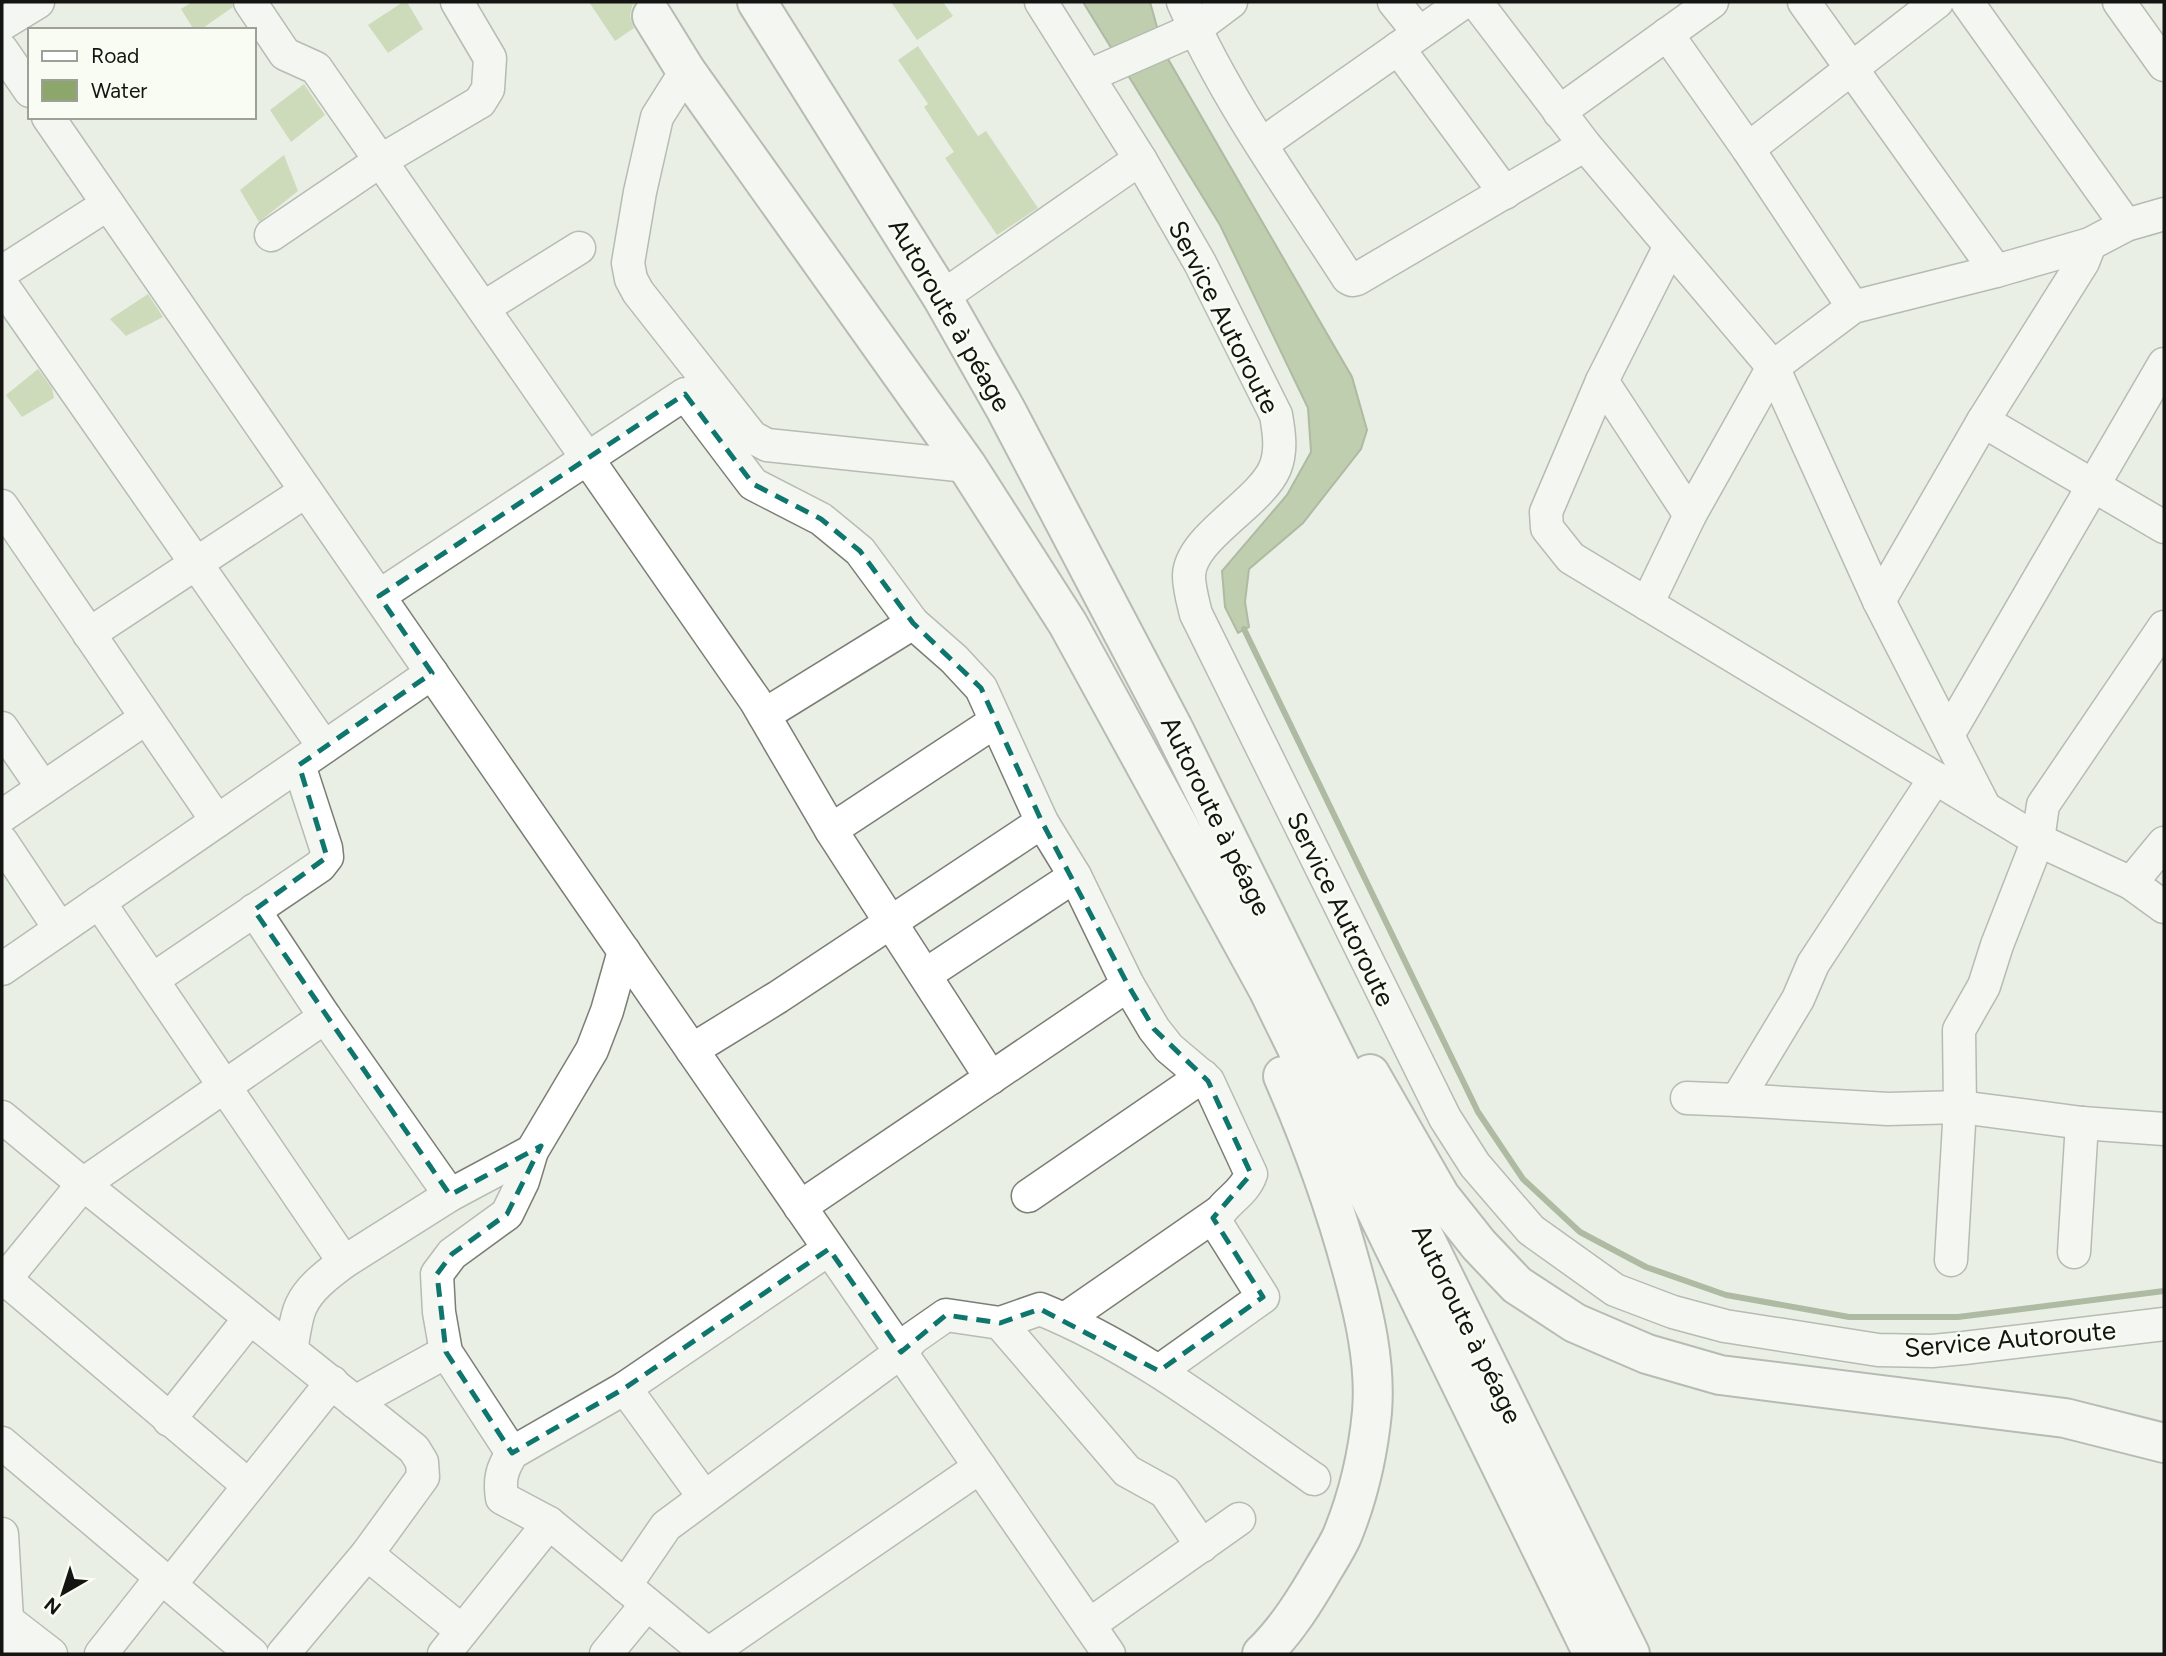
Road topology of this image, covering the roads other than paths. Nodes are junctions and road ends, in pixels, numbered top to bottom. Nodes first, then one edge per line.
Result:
1 (38, 2) edge
2 (250, 2) edge
3 (457, 2) edge
4 (757, 2) edge
5 (1041, 2) edge
6 (1231, 2) edge
7 (1394, 2) edge
8 (1464, 2) edge
9 (1476, 2) edge
10 (1712, 2) edge
11 (1804, 2) edge
12 (1937, 2) edge
13 (1967, 2) edge
14 (2119, 2) edge
15 (652, 16) dead end
16 (1183, 23) edge
17 (2, 24) edge
18 (1667, 34) junction
19 (1409, 41) junction
20 (2, 50) edge
21 (2164, 65) edge
22 (1852, 68) junction
23 (1101, 70) junction
24 (686, 71) junction
25 (28, 88) edge
26 (1559, 112) junction
27 (49, 119) edge
28 (1262, 144) junction
29 (1585, 145) junction
30 (1748, 149) junction
31 (1140, 159) junction
32 (380, 161) junction
33 (1505, 193) junction
34 (108, 204) junction
35 (2164, 214) edge
36 (2126, 225) junction
37 (271, 235) dead end
38 (2090, 244) junction
39 (1670, 246) junction
40 (579, 248) dead end
41 (1996, 271) junction
42 (2, 272) edge
43 (2, 285) edge
44 (942, 297) junction
45 (1853, 307) junction
46 (483, 308) junction
47 (2164, 365) edge
48 (1773, 367) junction
49 (1602, 381) junction
50 (1983, 421) junction
51 (587, 459) junction
52 (967, 466) junction
53 (2094, 486) junction
54 (306, 491) junction
55 (2, 506) edge
56 (1690, 515) junction
57 (2164, 527) edge
58 (196, 564) junction
59 (379, 596) junction
60 (1879, 601) junction
61 (1647, 604) junction
62 (913, 623) junction
63 (2164, 627) edge
64 (89, 634) junction
65 (432, 673) junction
66 (764, 715) junction
67 (146, 718) junction
68 (996, 721) junction
69 (2, 728) edge
70 (1173, 729) junction
71 (1948, 736) junction
72 (324, 747) junction
73 (299, 765) junction
74 (1934, 778) junction
75 (1152, 779) junction
76 (43, 788) junction
77 (1985, 808) junction
78 (2, 816) edge
79 (217, 821) junction
80 (1042, 822) junction
81 (831, 831) junction
82 (2038, 840) junction
83 (2, 842) edge
84 (2164, 843) edge
85 (1075, 876) junction
86 (2131, 883) junction
87 (99, 902) junction
88 (2164, 907) edge
89 (254, 910) junction
90 (891, 922) junction
91 (60, 929) junction
92 (624, 951) junction
93 (2, 970) edge
94 (925, 975) junction
95 (152, 980) junction
96 (1128, 985) junction
97 (325, 1017) junction
98 (692, 1050) junction
99 (1203, 1076) junction
100 (991, 1077) junction
101 (224, 1086) junction
102 (1687, 1098) dead end
103 (1737, 1100) junction
104 (1960, 1107) junction
105 (2, 1117) edge
106 (2082, 1123) junction
107 (2164, 1129) edge
108 (532, 1151) junction
109 (83, 1184) junction
110 (450, 1195) junction
111 (1028, 1196) dead end
112 (800, 1207) junction
113 (1218, 1213) junction
114 (830, 1249) junction
115 (2074, 1252) dead end
116 (1951, 1260) dead end
117 (344, 1262) junction
118 (3, 1281) edge
119 (250, 1318) junction
120 (1065, 1319) junction
121 (1000, 1323) junction
122 (2164, 1324) edge
123 (291, 1350) junction
124 (446, 1352) junction
125 (901, 1352) junction
126 (1159, 1371) junction
127 (625, 1388) junction
128 (343, 1392) junction
129 (169, 1420) junction
130 (2, 1443) edge
131 (2164, 1443) edge
132 (512, 1453) junction
133 (980, 1467) junction
134 (1314, 1479) dead end
135 (249, 1486) junction
136 (704, 1497) junction
137 (1239, 1519) dead end
138 (549, 1523) junction
139 (2, 1534) edge
140 (1202, 1546) junction
141 (367, 1554) junction
142 (166, 1581) junction
143 (636, 1595) junction
144 (7, 1620) junction
145 (1089, 1625) junction
146 (453, 1643) edge
147 (9, 1654) edge
148 (51, 1654) edge
149 (101, 1654) edge
150 (252, 1654) edge
151 (283, 1654) edge
152 (606, 1654) edge
153 (708, 1654) edge
154 (1109, 1654) edge
155 (1262, 1654) edge
156 (1593, 1654) edge
157 (1630, 1654) edge

1 - 17 street
2 - 32 street
3 - 32 street
4 - 44 highway, Autoroute à péage
5 - 23 street, Service Autoroute
6 - 16 street
7 - 19 street
8 - 19 street
9 - 26 street
10 - 18 street
11 - 22 street
12 - 22 street
13 - 36 street
14 - 21 street
15 - 24 highway
16 - 23 street
16 - 28 street
18 - 26 street
18 - 30 street
19 - 28 street
19 - 33 street
20 - 25 street
22 - 30 street
22 - 41 street
23 - 31 street, Service Autoroute
24 - 52 highway
24 - 52 street
26 - 29 street
27 - 34 street
28 - 33 street
29 - 33 street
29 - 39 street
30 - 45 street
31 - 44 street
31 - 122 street, Service Autoroute
32 - 37 street
32 - 46 street
34 - 42 street
34 - 54 street
35 - 36 street
36 - 38 street
38 - 41 street
38 - 50 street
39 - 48 street
39 - 49 street
40 - 46 street
41 - 45 street
43 - 58 street
44 - 70 highway, Autoroute à péage
45 - 48 street
46 - 51 street
47 - 53 street
48 - 56 street
48 - 60 street
49 - 56 street
49 - 61 street
50 - 53 street
50 - 60 street
51 - 59 street
51 - 62 street
51 - 66 street
52 - 75 highway
53 - 57 street
53 - 71 street
54 - 58 street
54 - 59 street
55 - 64 street
56 - 61 street
58 - 64 street
58 - 72 street
59 - 65 street
60 - 71 street
61 - 74 street
62 - 66 street
62 - 68 street
63 - 82 street
64 - 67 street
65 - 72 street
65 - 92 street
66 - 81 street
67 - 76 street
67 - 79 street
68 - 80 street
68 - 81 street
69 - 76 street
70 - 131 highway
70 - 157 highway, Autoroute à péage
71 - 77 street
72 - 73 street
73 - 79 street
73 - 89 street
74 - 77 street
74 - 103 street
75 - 155 highway
75 - 156 highway
76 - 78 street
77 - 82 street
79 - 87 street
80 - 85 street
80 - 90 street
81 - 90 street
82 - 86 street
82 - 104 street
83 - 91 street
84 - 86 street
85 - 94 street
85 - 96 street
86 - 88 street
87 - 91 street
87 - 95 street
89 - 95 street
89 - 97 street
90 - 94 street
90 - 98 street
91 - 93 street
92 - 98 street
92 - 108 street
94 - 100 street
95 - 101 street
96 - 99 street
96 - 100 street
97 - 101 street
97 - 110 street
98 - 112 street
99 - 111 street
99 - 113 street
100 - 112 street
101 - 109 street
101 - 117 street
102 - 103 street
103 - 104 street
104 - 106 street
104 - 116 street
105 - 109 street
106 - 107 street
106 - 115 street
108 - 110 street
108 - 124 street
109 - 118 street
109 - 119 street
110 - 117 street
112 - 114 street
113 - 120 street
113 - 126 street
114 - 125 street
114 - 127 street
117 - 123 street
118 - 129 street
119 - 123 street
119 - 129 street
120 - 121 street
120 - 126 street
121 - 125 street
121 - 140 street
123 - 128 street
124 - 128 street
124 - 132 street
125 - 133 street
125 - 136 street
126 - 134 street
127 - 132 street
127 - 136 street
128 - 135 street
128 - 141 street
129 - 135 street
130 - 142 street
132 - 138 street
133 - 145 street
133 - 153 street
135 - 142 street
136 - 143 street
137 - 140 street
138 - 143 street
138 - 146 street
139 - 144 street
140 - 145 street
141 - 146 street
141 - 151 street
142 - 149 street
142 - 150 street
143 - 152 street
143 - 153 street
144 - 147 street
144 - 148 street
145 - 154 street

